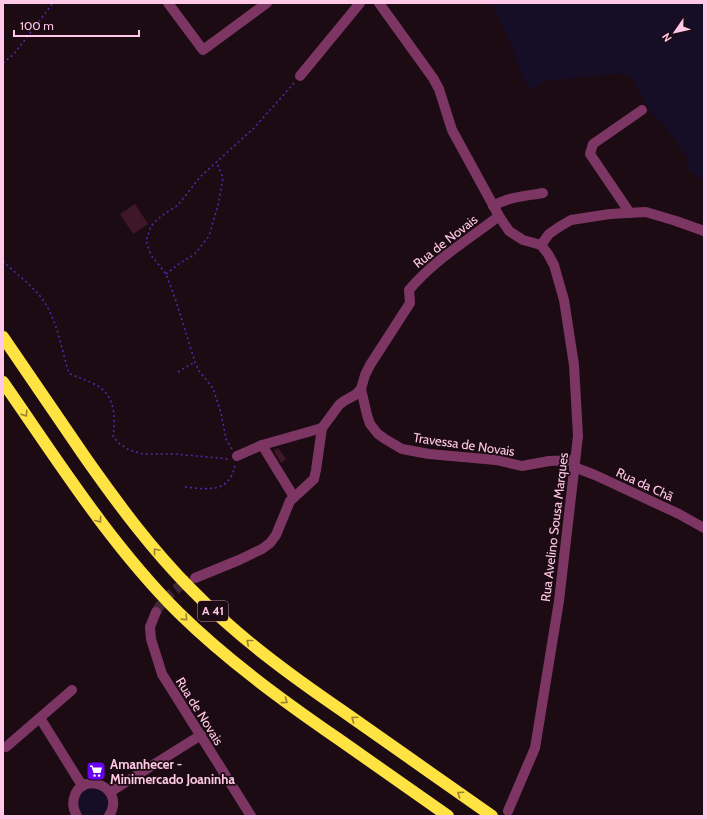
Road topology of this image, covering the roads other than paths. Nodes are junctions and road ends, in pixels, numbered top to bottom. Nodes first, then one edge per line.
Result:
1 (168, 3) edge
2 (267, 3) edge
3 (360, 3) edge
4 (379, 3) edge
5 (300, 76) road end
6 (642, 110) dead end
7 (543, 193) dead end
8 (493, 206) junction
9 (630, 213) junction
10 (499, 216) junction
11 (704, 231) edge
12 (541, 245) junction
13 (3, 337) edge
14 (3, 382) edge
15 (361, 389) junction
16 (322, 428) junction
17 (262, 445) junction
18 (237, 458) road end
19 (575, 464) junction
20 (294, 497) junction
21 (704, 528) edge
22 (195, 578) tunnel mouth
23 (156, 612) tunnel mouth
24 (72, 690) dead end
25 (40, 718) junction
26 (201, 735) junction
27 (6, 747) dead end
28 (84, 786) junction
29 (110, 792) junction
30 (508, 811) dead end
31 (76, 816) edge
32 (109, 816) edge
33 (251, 816) edge
34 (448, 816) edge
35 (492, 816) edge

1 - 2 street
3 - 5 street
4 - 8 street
6 - 9 street
7 - 8 street
8 - 10 street
9 - 11 street
9 - 12 street
10 - 12 street
10 - 15 street, Rua de Novais
12 - 19 street, Rua Avelino Sousa Marques
35 -> 13 highway, A 41
14 -> 34 highway, A 41
15 - 16 street
15 - 19 street, Travessa de Novais
16 - 17 street
16 - 20 street
17 - 18 street
17 - 20 street
19 - 21 street, Rua da Chã
19 - 30 street, Rua Avelino Sousa Marques
20 - 22 street
23 - 26 street, Rua de Novais
24 - 25 street
25 - 27 street
25 - 28 street
26 - 29 street
26 - 33 street, Rua de Novais
28 - 29 street
28 - 31 street
29 - 32 street

